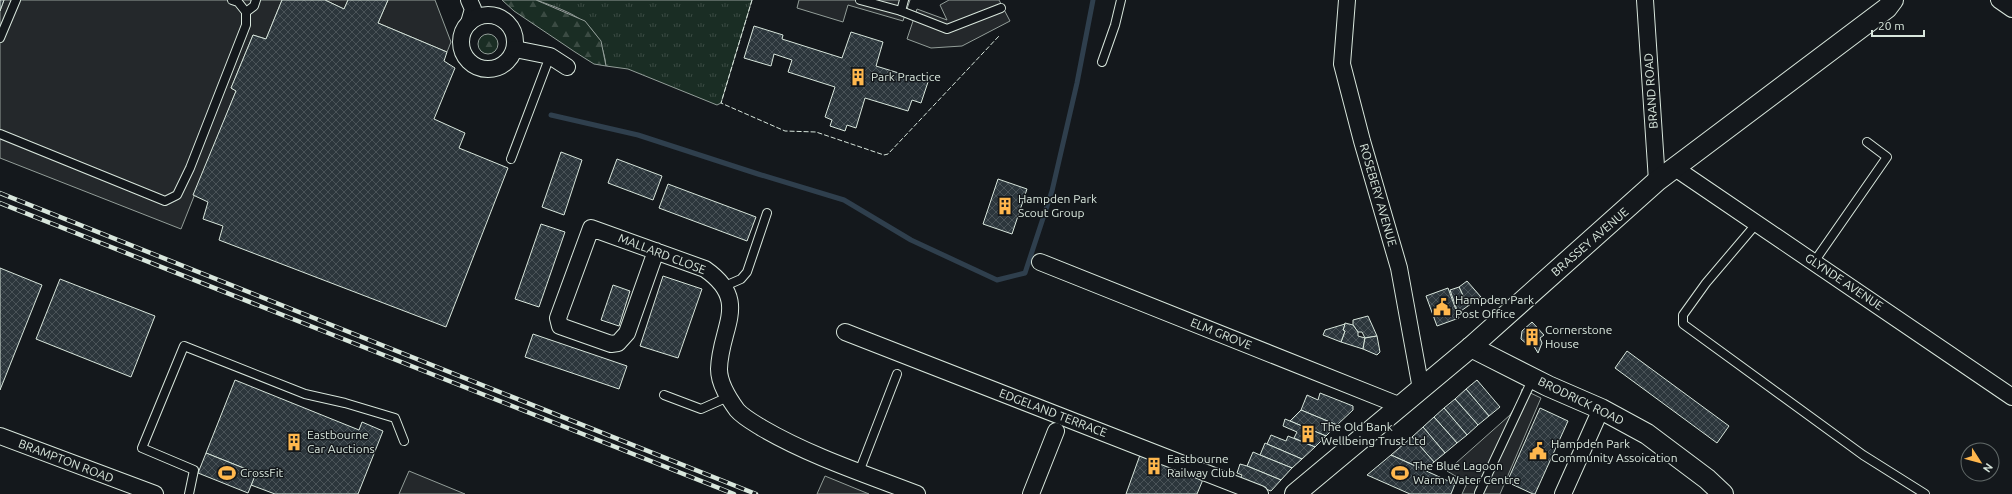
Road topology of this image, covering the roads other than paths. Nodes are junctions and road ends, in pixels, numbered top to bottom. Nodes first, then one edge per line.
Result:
1 (16, 0) edge
2 (232, 0) edge
3 (256, 0) edge
4 (469, 0) edge
5 (860, 0) edge
6 (904, 0) edge
7 (1121, 0) edge
8 (1347, 0) edge
9 (1645, 0) edge
10 (1893, 0) edge
11 (1999, 0) edge
12 (1000, 8) dead end
13 (2012, 9) edge
14 (901, 11) junction
15 (246, 12) junction
16 (469, 23) junction
17 (0, 38) edge
18 (515, 49) junction
19 (550, 56) junction
20 (1102, 62) dead end
21 (567, 67) dead end
22 (0, 134) edge
23 (1867, 142) dead end
24 (511, 159) dead end
25 (1675, 168) junction
26 (1657, 181) junction
27 (767, 213) dead end
28 (1757, 223) junction
29 (656, 252) junction
30 (1040, 262) dead end
31 (1814, 262) junction
32 (725, 286) junction
33 (845, 332) dead end
34 (1471, 348) junction
35 (896, 374) dead end
36 (1533, 378) junction
37 (1421, 390) junction
38 (664, 395) dead end
39 (728, 397) junction
40 (2012, 397) edge
41 (1401, 406) junction
42 (1601, 409) junction
43 (1056, 431) dead end
44 (0, 436) edge
45 (404, 441) dead end
46 (859, 472) junction
47 (126, 489) edge
48 (1479, 493) edge
49 (155, 494) edge
50 (189, 494) edge
51 (917, 494) edge
52 (1031, 494) edge
53 (1260, 494) edge
54 (1295, 494) edge
55 (1563, 494) edge
56 (1723, 494) edge
57 (1925, 494) edge

1 - 17 lane
2 - 15 lane
3 - 15 lane
4 - 16 street
5 - 14 lane
6 - 14 lane
7 - 20 lane
8 - 37 street, ROSEBERY AVENUE
9 - 26 street, BRAND ROAD
10 - 25 street, BRASSEY AVENUE
11 - 13 street
12 - 14 lane
15 - 22 lane
16 - 18 street
16 - 18 street
18 - 19 street
19 - 21 street
19 - 24 lane
23 - 31 lane
25 - 26 street, BRASSEY AVENUE
25 - 28 street, GLYNDE AVENUE
26 - 34 street, BRASSEY AVENUE
27 - 32 lane
28 - 31 street, GLYNDE AVENUE
28 - 57 lane
29 - 29 street, MALLARD CLOSE
29 - 32 street, MALLARD CLOSE
30 - 41 street, ELM GROVE
31 - 40 street, GLYNDE AVENUE
32 - 39 street
33 - 53 street, EDGELAND TERRACE
34 - 36 street, BRODRICK ROAD
34 - 37 street, BRASSEY AVENUE
35 - 46 lane
36 - 42 street, BRODRICK ROAD
36 - 48 lane
37 - 41 street, BRASSEY AVENUE
38 - 39 lane
39 - 46 street
41 - 54 street, BRASSEY AVENUE
42 - 55 street
42 - 56 street, BRODRICK ROAD
43 - 52 street
44 - 47 street, BRAMPTON ROAD
45 - 50 lane
46 - 51 street
47 - 49 street, BRAMPTON ROAD

